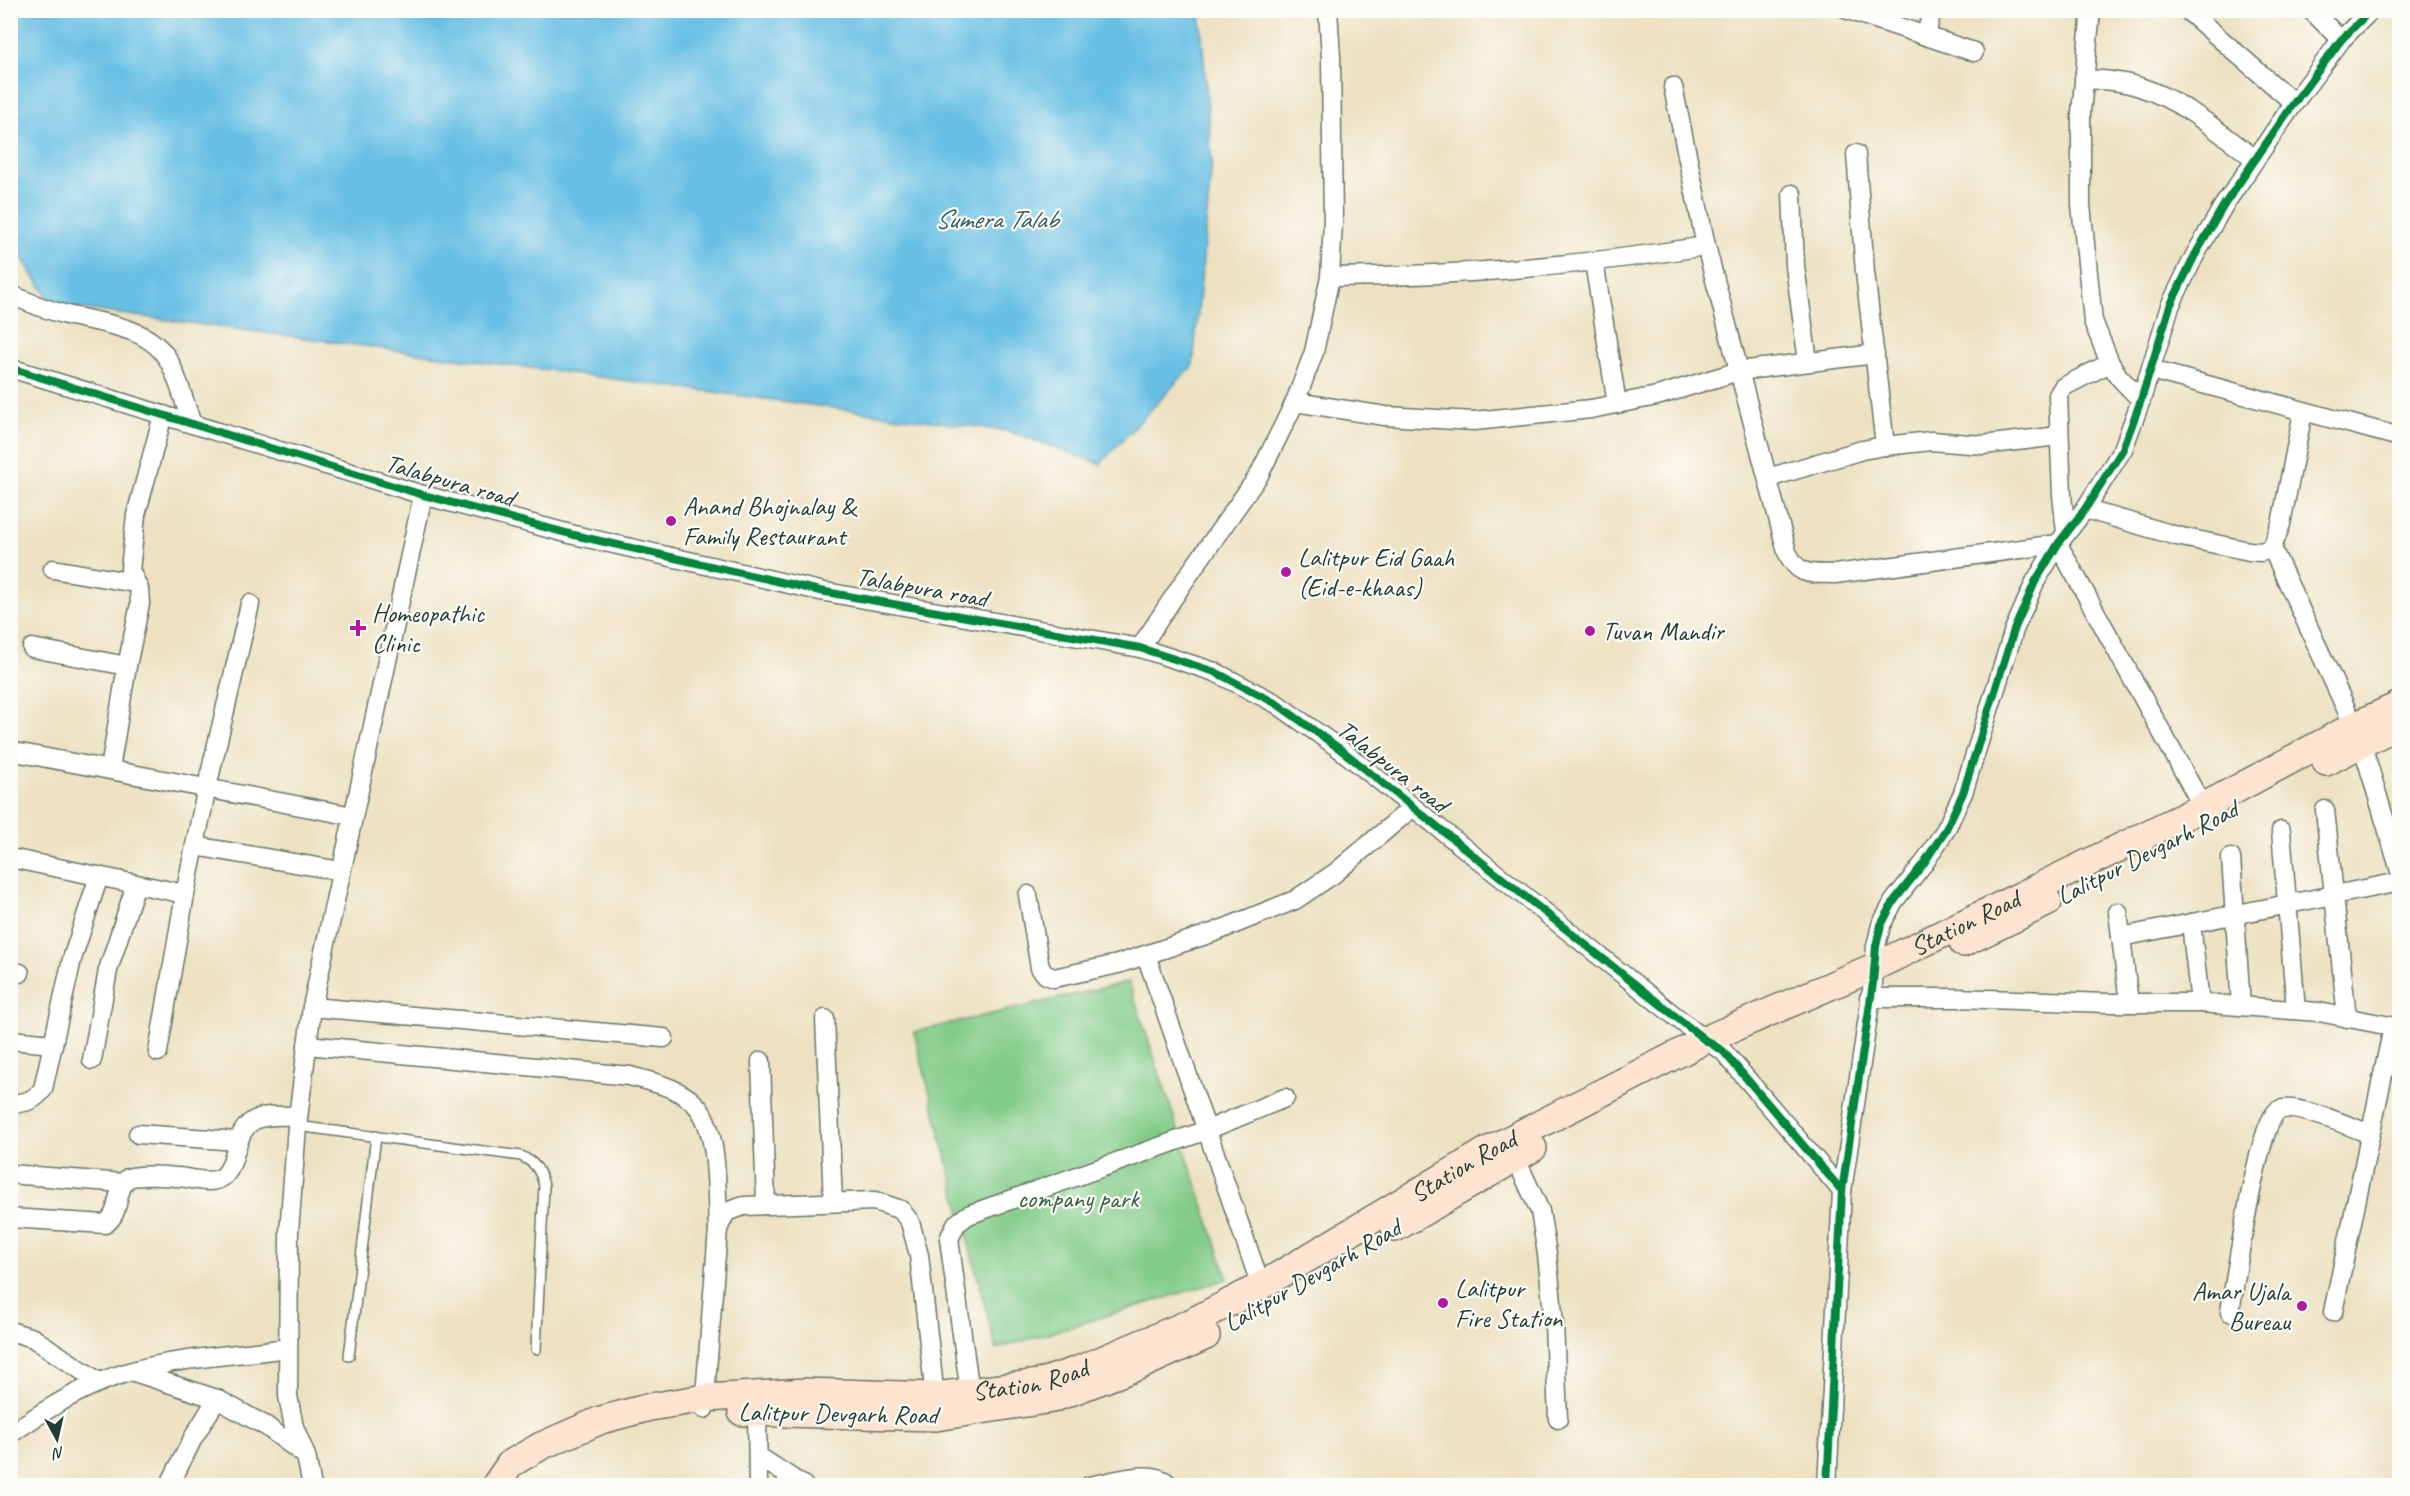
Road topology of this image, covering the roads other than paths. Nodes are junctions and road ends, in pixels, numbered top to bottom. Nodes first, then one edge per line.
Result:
1 (1328, 10) edge
2 (1848, 10) edge
3 (1932, 10) edge
4 (2091, 10) edge
5 (2187, 10) edge
6 (2311, 10) edge
7 (2371, 10) edge
8 (1926, 36) junction
9 (2341, 40) junction
10 (1974, 52) dead end
11 (2084, 79) junction
12 (1673, 87) dead end
13 (2294, 103) junction
14 (1856, 154) dead end
15 (2255, 159) junction
16 (1792, 194) dead end
17 (1706, 246) junction
18 (1594, 262) junction
19 (1330, 277) junction
20 (10, 294) edge
21 (1875, 354) junction
22 (1808, 362) junction
23 (2110, 363) junction
24 (10, 368) edge
25 (2151, 370) junction
26 (1739, 371) junction
27 (2141, 400) junction
28 (1295, 402) junction
29 (1617, 404) junction
30 (2303, 412) junction
31 (163, 415) junction
32 (192, 424) junction
33 (2059, 436) junction
34 (2400, 437) edge
35 (1885, 446) junction
36 (1768, 478) junction
37 (423, 495) junction
38 (2085, 509) junction
39 (2062, 539) junction
40 (2272, 548) junction
41 (53, 569) dead end
42 (135, 583) junction
43 (250, 604) dead end
44 (32, 648) dead end
45 (1140, 648) junction
46 (127, 666) junction
47 (2400, 705) edge
48 (2400, 724) edge
49 (2358, 735) junction
50 (10, 751) edge
51 (110, 769) junction
52 (207, 787) junction
53 (1413, 807) junction
54 (2203, 807) junction
55 (2325, 810) dead end
56 (353, 816) junction
57 (2392, 818) edge
58 (2281, 831) dead end
59 (195, 846) junction
60 (10, 858) edge
61 (2231, 858) dead end
62 (341, 871) junction
63 (2400, 871) edge
64 (99, 876) junction
65 (2400, 882) edge
66 (136, 884) junction
67 (185, 894) junction
68 (1028, 895) dead end
69 (2334, 895) junction
70 (2288, 904) junction
71 (2118, 912) dead end
72 (2235, 914) junction
73 (2191, 923) junction
74 (2121, 937) junction
75 (1146, 955) junction
76 (1872, 983) junction
77 (2129, 1003) junction
78 (2200, 1003) junction
79 (2241, 1005) junction
80 (312, 1007) junction
81 (2296, 1010) junction
82 (2347, 1018) junction
83 (825, 1019) dead end
84 (2396, 1027) edge
85 (664, 1038) dead end
86 (10, 1040) edge
87 (53, 1044) junction
88 (307, 1045) junction
89 (1714, 1045) junction
90 (158, 1052) dead end
91 (92, 1060) dead end
92 (761, 1061) dead end
93 (1285, 1098) dead end
94 (10, 1104) edge
95 (297, 1121) junction
96 (1207, 1130) junction
97 (138, 1134) dead end
98 (2370, 1134) junction
99 (376, 1136) junction
100 (238, 1141) junction
101 (1515, 1157) junction
102 (10, 1174) edge
103 (123, 1183) junction
104 (1842, 1191) junction
105 (833, 1202) junction
106 (766, 1205) junction
107 (10, 1218) edge
108 (718, 1230) junction
109 (1261, 1286) junction
110 (2333, 1311) dead end
111 (2230, 1312) dead end
112 (10, 1331) edge
113 (287, 1348) junction
114 (536, 1349) dead end
115 (349, 1356) dead end
116 (133, 1372) junction
117 (99, 1382) junction
118 (970, 1393) junction
119 (217, 1399) junction
120 (704, 1405) junction
121 (936, 1406) junction
122 (757, 1412) junction
123 (1558, 1419) dead end
124 (10, 1434) edge
125 (306, 1456) junction
126 (758, 1456) junction
127 (169, 1485) edge
128 (312, 1485) edge
129 (496, 1485) edge
130 (758, 1485) edge
131 (804, 1485) edge
132 (1089, 1485) edge
133 (1170, 1485) edge
134 (1827, 1485) edge

1 - 19 street
2 - 8 street
3 - 8 street
4 - 11 street
5 - 13 street
6 - 9 street
7 - 9 street
8 - 10 street
9 - 13 street
11 - 15 street
11 - 23 street
12 - 17 street
13 - 15 street
14 - 21 street
15 - 25 street
16 - 22 street
17 - 18 street
17 - 26 street
18 - 19 street
18 - 29 street
19 - 28 street
20 - 32 street
21 - 22 street
21 - 35 street
22 - 26 street
23 - 27 street
23 - 33 street
24 - 31 street, Talabpura road
25 - 27 street
25 - 30 street
26 - 29 street
26 - 36 street
27 - 38 street
28 - 29 street
28 - 45 street
30 - 34 street
30 - 40 street
31 - 32 street, Talabpura road
31 - 42 street
32 - 37 street, Talabpura road
33 - 35 street
33 - 39 street
35 - 36 street
36 - 39 street
37 - 45 street, Talabpura road
37 - 56 street
38 - 39 street
38 - 40 street
39 - 54 street
39 - 76 street
40 - 49 street
41 - 42 street
42 - 46 street
43 - 52 street
44 - 46 street
45 - 53 street, Talabpura road
46 - 51 street
47 - 49 main road, Station Road
48 - 49 main road, Lalitpur Devgarh Road
49 - 54 main road, Station Road
49 - 57 street
49 - 76 main road, Lalitpur Devgarh Road
50 - 51 street
51 - 52 street
52 - 56 street
52 - 59 street
53 - 75 street
53 - 89 street, Talabpura road
54 - 76 main road, Station Road
55 - 69 street
56 - 62 street
57 - 63 street
58 - 70 street
59 - 62 street
59 - 67 street
60 - 64 street
61 - 72 street
62 - 80 street
64 - 66 street
64 - 87 street
65 - 69 street
66 - 67 street
66 - 91 street
67 - 90 street
68 - 75 street
69 - 70 street
69 - 82 street
70 - 72 street
70 - 81 street
71 - 74 street
72 - 73 street
72 - 79 street
73 - 74 street
73 - 78 street
74 - 77 street
75 - 96 street
76 - 77 street
76 - 89 main road, Lalitpur Devgarh Road
76 - 104 street
77 - 78 street
78 - 79 street
79 - 81 street
80 - 85 street
80 - 88 street
81 - 82 street
82 - 84 street
83 - 105 street
84 - 98 street
86 - 87 street
87 - 94 street
88 - 95 street
88 - 108 street
89 - 101 main road, Lalitpur Devgarh Road
89 - 104 street, Talabpura road
89 - 109 main road, Station Road
92 - 106 street
93 - 96 street
95 - 99 lane
95 - 100 street
95 - 113 street
96 - 109 street
96 - 118 street
97 - 100 street
98 - 110 street
98 - 111 street
99 - 114 lane
99 - 115 lane
100 - 103 street
101 - 121 main road, Lalitpur Devgarh Road
101 - 123 street
102 - 103 street
103 - 107 street
104 - 134 street
105 - 106 street
105 - 121 street
106 - 108 street
108 - 120 street
109 - 118 main road, Station Road
112 - 117 street
113 - 116 street
113 - 125 street
116 - 117 street
116 - 119 street
117 - 124 street
118 - 121 main road, Station Road
119 - 125 street
119 - 127 street
120 - 121 main road, Station Road
120 - 122 main road, Lalitpur Devgarh Road
120 - 129 main road, Lalitpur Devgarh Road
121 - 122 main road, Lalitpur Devgarh Road
122 - 126 street
125 - 128 street
126 - 130 street
126 - 131 street
132 - 133 street

